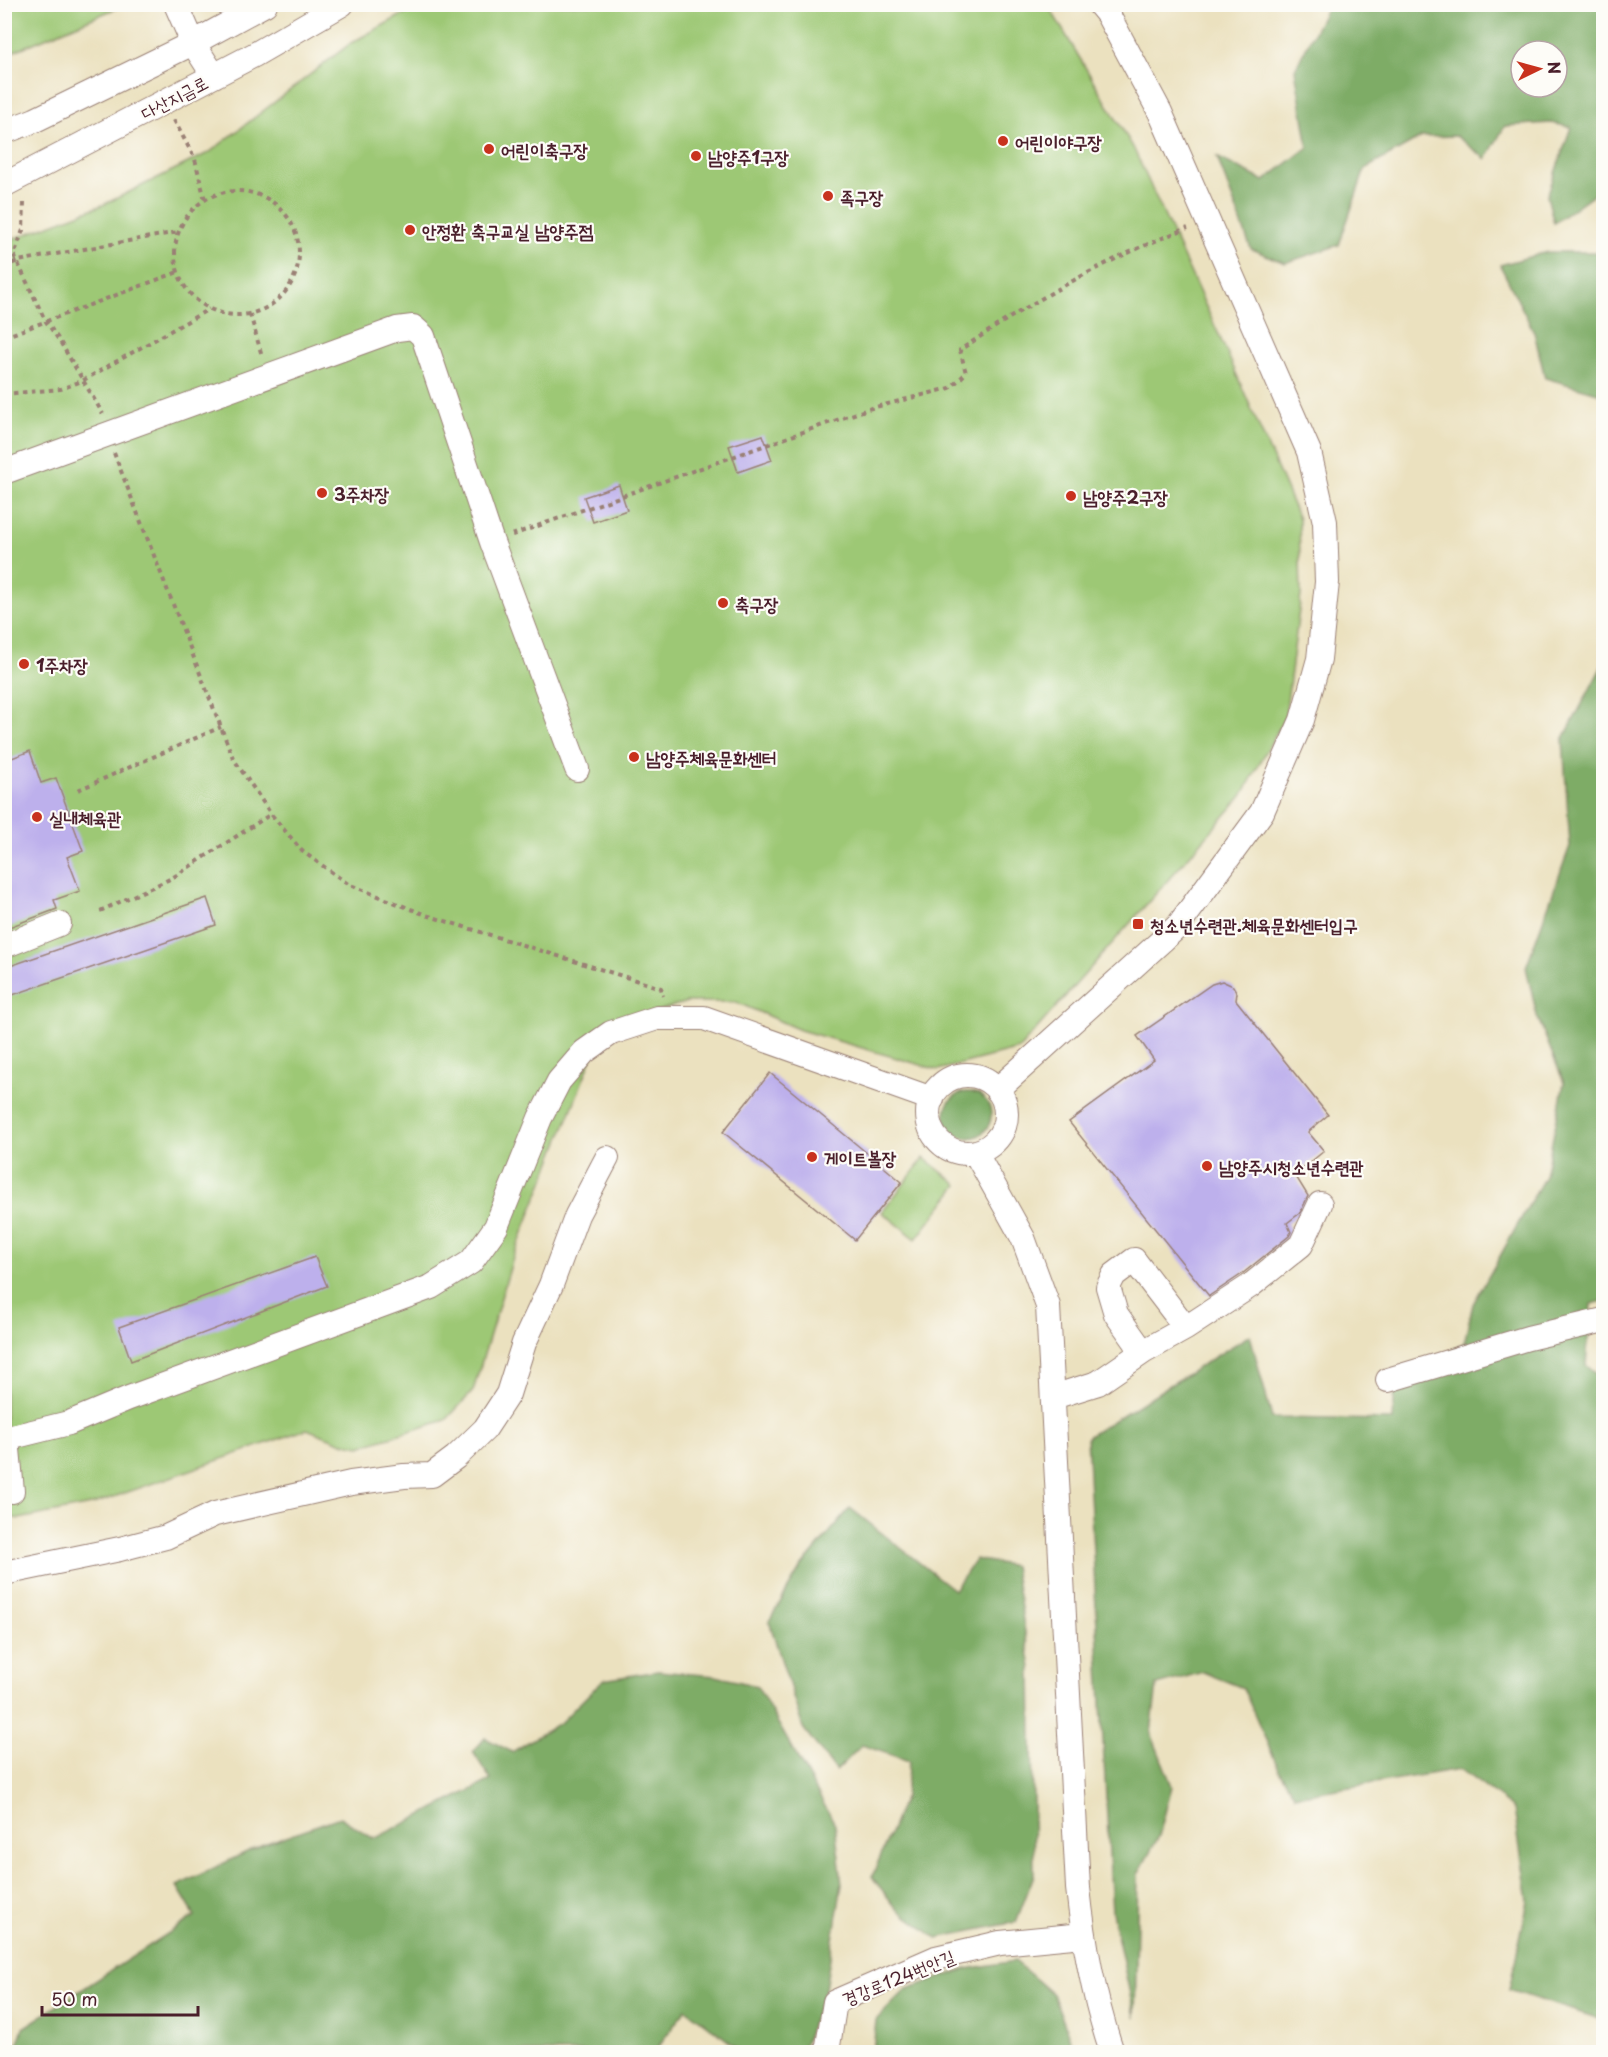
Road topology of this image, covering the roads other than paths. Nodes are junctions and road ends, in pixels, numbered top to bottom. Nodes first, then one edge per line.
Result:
1 (177, 4) edge
2 (266, 4) edge
3 (342, 4) edge
4 (1099, 4) edge
5 (193, 44) junction
6 (214, 76) junction
7 (4, 132) edge
8 (4, 185) edge
9 (4, 472) edge
10 (577, 769) dead end
11 (59, 924) dead end
12 (4, 946) edge
13 (998, 1090) junction
14 (932, 1099) junction
15 (975, 1152) junction
16 (607, 1158) dead end
17 (1320, 1204) dead end
18 (1604, 1320) edge
19 (1186, 1328) junction
20 (1143, 1353) junction
21 (1388, 1380) dead end
22 (1053, 1397) junction
23 (6, 1439) edge
24 (12, 1491) dead end
25 (4, 1573) edge
26 (1083, 1935) junction
27 (827, 2052) edge
28 (1112, 2052) edge

1 - 5 street
2 - 5 street
3 - 6 street, 다산지금로
4 - 13 street
5 - 6 street
5 - 7 street
6 - 8 street, 다산지금로
9 - 10 street
11 - 12 street
13 - 14 street
13 - 15 street
14 - 15 street
14 - 23 street
15 - 22 street
16 - 25 street
17 - 19 street
18 - 21 street
19 - 20 street
19 - 20 street
20 - 22 street
22 - 26 street
23 - 24 street
26 - 27 street, 경강로124번안길
26 - 28 street

